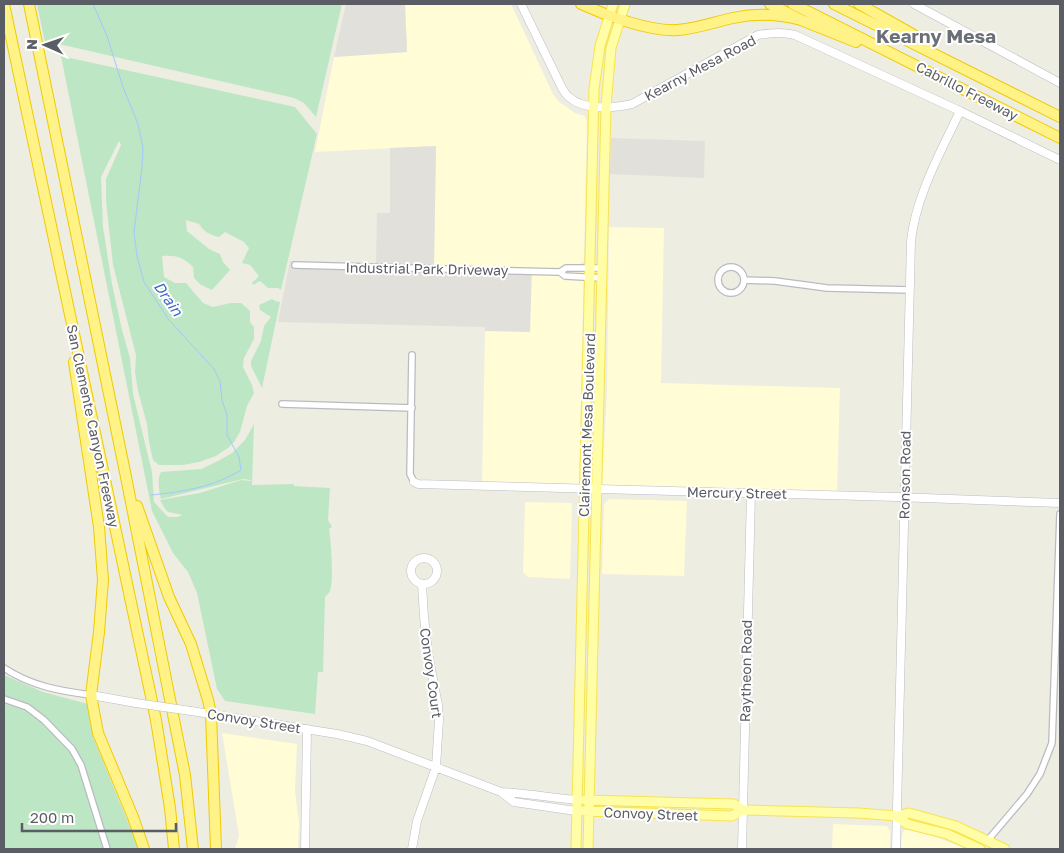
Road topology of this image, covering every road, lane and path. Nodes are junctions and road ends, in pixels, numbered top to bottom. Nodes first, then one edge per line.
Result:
1 (4, 4) edge
2 (29, 4) edge
3 (521, 4) edge
4 (581, 4) edge
5 (613, 4) edge
6 (625, 4) edge
7 (770, 4) edge
8 (793, 4) edge
9 (834, 4) edge
10 (859, 4) edge
11 (914, 4) edge
12 (930, 7) edge
13 (614, 17) junction
14 (801, 20) junction
15 (930, 51) junction
16 (931, 73) junction
17 (1060, 84) edge
18 (594, 106) junction
19 (606, 106) junction
20 (960, 110) junction
21 (1060, 117) edge
22 (1060, 138) edge
23 (1060, 160) edge
24 (294, 265) dead end
25 (591, 273) junction
26 (602, 273) junction
27 (62, 277) junction
28 (744, 280) junction
29 (910, 290) junction
30 (412, 355) dead end
31 (282, 404) dead end
32 (412, 408) junction
33 (125, 472) junction
34 (414, 482) joint
35 (585, 489) junction
36 (598, 489) junction
37 (751, 494) junction
38 (905, 497) junction
39 (1060, 503) edge
40 (1060, 514) edge
41 (422, 584) dead end
42 (4, 668) edge
43 (91, 695) junction
44 (4, 699) edge
45 (210, 714) junction
46 (307, 729) junction
47 (436, 767) junction
48 (501, 792) junction
49 (577, 800) junction
50 (589, 800) junction
51 (743, 810) junction
52 (576, 811) junction
53 (588, 812) junction
54 (896, 816) junction
55 (984, 846) edge
56 (107, 849) edge
57 (144, 849) edge
58 (174, 849) edge
59 (193, 849) edge
60 (216, 849) edge
61 (305, 849) edge
62 (412, 849) edge
63 (576, 849) edge
64 (588, 849) edge
65 (742, 849) edge
66 (896, 849) edge
67 (995, 849) edge
68 (1005, 849) edge

1 - 27 highway, San Clemente Canyon Freeway
2 - 33 highway, San Clemente Canyon Freeway
3 - 18 street, Kearny Mesa Road
4 - 13 highway
5 - 13 main road, Clairemont Mesa Boulevard
6 - 13 main road, Clairemont Mesa Boulevard
7 - 14 highway
8 - 16 highway, Cabrillo Freeway
9 - 15 highway, Cabrillo Freeway
10 - 15 highway
11 - 12 street
12 - 17 street
13 - 14 highway
13 - 18 main road, Clairemont Mesa Boulevard
13 - 19 main road, Clairemont Mesa Boulevard
14 - 16 highway
15 - 21 highway, Cabrillo Freeway
16 - 22 highway, Cabrillo Freeway
18 - 19 street, Kearny Mesa Road
18 - 25 main road, Clairemont Mesa Boulevard
19 - 20 street, Kearny Mesa Road
19 - 26 main road, Clairemont Mesa Boulevard
20 - 23 street, Kearny Mesa Road
20 - 29 street, Ronson Road
24 - 25 street, Industrial Park Driveway
25 - 26 street, Industrial Park Driveway
25 - 26 street, Industrial Park Driveway
25 - 35 main road, Clairemont Mesa Boulevard
26 - 36 main road, Clairemont Mesa Boulevard
27 - 43 highway
27 - 58 highway, San Clemente Canyon Freeway
28 - 28 street
28 - 29 street
29 - 38 street, Ronson Road
30 - 32 street
31 - 32 street
32 - 34 street
33 - 45 highway
33 - 59 highway, San Clemente Canyon Freeway
34 - 35 street, Mercury Street
35 - 36 street, Mercury Street
35 - 49 main road, Clairemont Mesa Boulevard
36 - 37 street, Mercury Street
36 - 50 main road, Clairemont Mesa Boulevard
37 - 38 street, Mercury Street
37 - 51 street, Raytheon Road
38 - 39 street, Mercury Street
38 - 54 street, Ronson Road
40 - 55 street
41 - 47 street, Convoy Court
42 - 43 street, Convoy Street
43 - 45 street, Convoy Street, bridge
43 - 57 highway
44 - 56 street
45 - 46 street, Convoy Street
45 - 60 highway
46 - 47 street, Convoy Street
46 - 61 street
47 - 48 street, Convoy Street
47 - 62 street, Convoy Court
48 - 49 street, Convoy Street
48 - 52 street, Convoy Street
49 - 50 main road, Convoy Street
49 - 52 main road, Clairemont Mesa Boulevard
50 - 51 main road, Convoy Street
50 - 53 main road, Clairemont Mesa Boulevard
51 - 53 main road, Convoy Street
51 - 54 main road, Convoy Street
51 - 65 street, Raytheon Road
52 - 53 main road, Convoy Street
52 - 63 main road, Clairemont Mesa Boulevard
53 - 64 main road, Clairemont Mesa Boulevard
54 - 55 main road, Convoy Street
54 - 55 main road, Convoy Street
54 - 66 street, Ronson Road
55 - 67 main road
55 - 68 main road, Convoy Street

